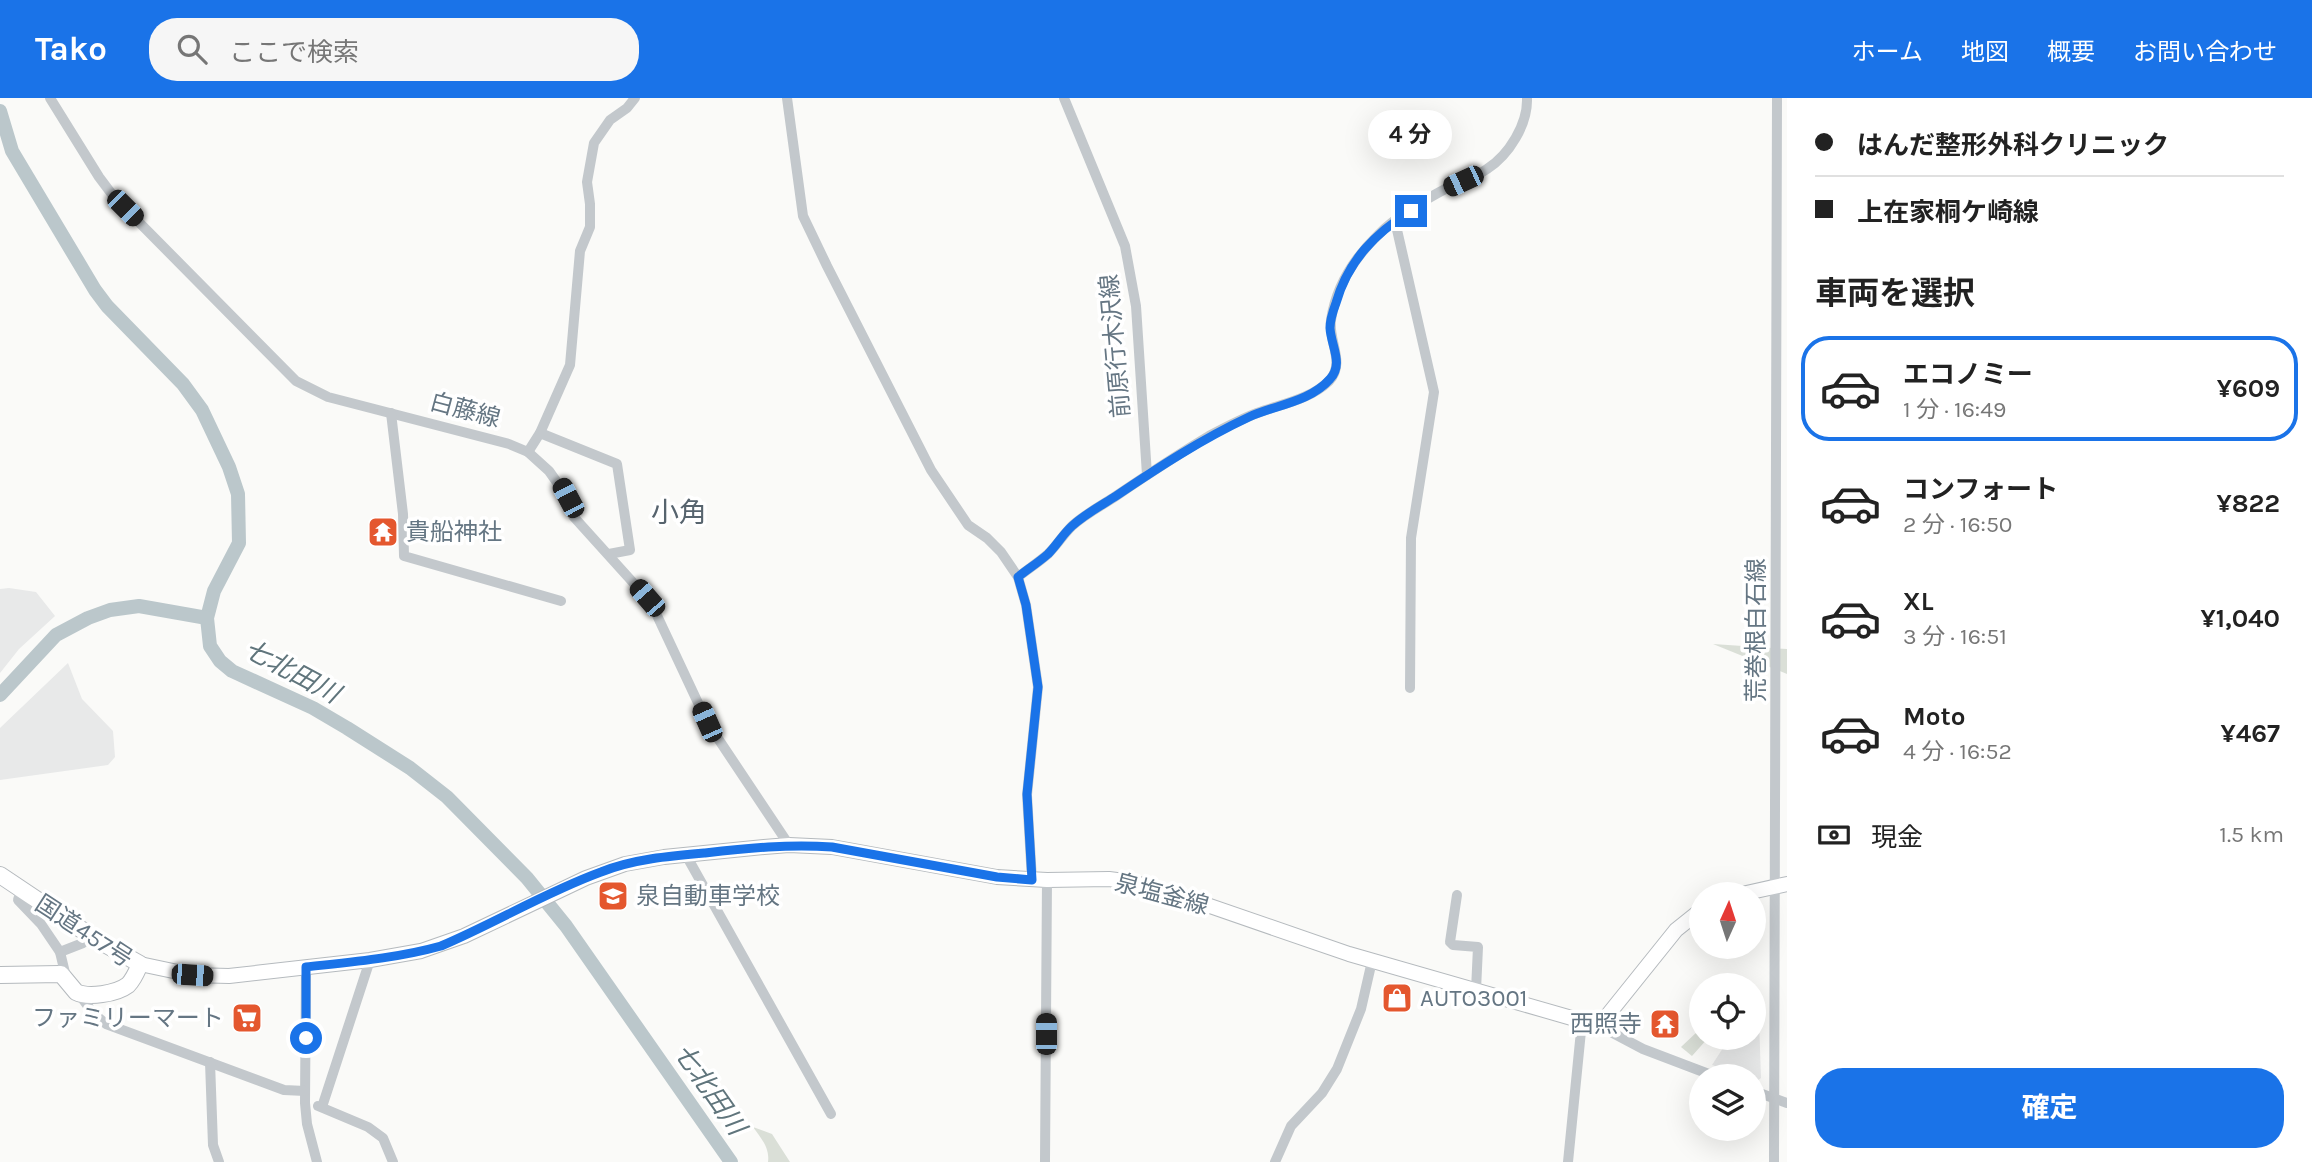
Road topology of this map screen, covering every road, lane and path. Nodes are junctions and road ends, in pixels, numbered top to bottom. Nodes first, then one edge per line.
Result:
1 (50, 98) edge
2 (635, 98) edge
3 (787, 98) edge
4 (1064, 98) edge
5 (1527, 98) edge
6 (1777, 98) edge
7 (1782, 214) edge
8 (1395, 221) junction
9 (391, 413) junction
10 (540, 433) junction
11 (527, 452) junction
12 (1147, 475) junction
13 (609, 554) junction
14 (1018, 577) junction
15 (561, 601) dead end
16 (1410, 688) dead end
17 (789, 845) junction
18 (686, 855) junction
19 (0, 875) edge
20 (1040, 880) junction
21 (1782, 885) edge
22 (21, 890) junction
23 (1457, 895) dead end
24 (1689, 920) edge
25 (83, 943) dead end
26 (60, 952) junction
27 (370, 960) junction
28 (1372, 961) junction
29 (140, 964) junction
30 (306, 967) junction
31 (0, 975) edge
32 (66, 977) junction
33 (1476, 990) junction
34 (79, 994) junction
35 (1587, 1022) junction
36 (210, 1062) junction
37 (1689, 1066) edge
38 (305, 1091) junction
39 (1766, 1096) edge
40 (1775, 1099) junction
41 (305, 1103) junction
42 (1787, 1103) edge
43 (322, 1107) junction
44 (831, 1114) dead end
45 (219, 1162) edge
46 (317, 1162) edge
47 (393, 1162) edge
48 (1045, 1162) edge
49 (1275, 1162) edge
50 (1568, 1162) edge
51 (1774, 1162) edge

1 - 9 street, 白藤線
2 - 10 street
3 - 14 street
4 - 12 street, 前原行木沢線
5 - 8 street
6 - 7 street, 荒巻根白石線
7 - 21 street, 荒巻根白石線
8 - 12 street
8 - 16 street
9 - 11 street, 白藤線
9 - 15 street
10 - 11 street
10 - 13 street
11 - 13 street, 白藤線
12 - 14 street
13 - 17 street, 白藤線
14 - 20 street
17 - 18 main road, 泉塩釜線
17 - 20 main road, 泉塩釜線
18 - 27 main road, 泉塩釜線
18 - 44 street
19 - 22 highway, 国道457号
20 - 28 main road, 泉塩釜線
20 - 48 street
21 - 40 street, 荒巻根白石線
22 - 26 street
22 - 29 highway, 国道457号
23 - 33 street
24 - 35 main road
25 - 26 street
26 - 32 street
27 - 30 main road
27 - 43 street
28 - 33 main road, 泉塩釜線
28 - 49 street
29 - 30 main road
29 - 34 highway, 国道457号
30 - 38 street
31 - 32 highway, 国道457号
32 - 34 highway, 国道457号
33 - 35 main road, 泉塩釜線
34 - 36 street
35 - 37 street
35 - 50 street
36 - 38 street
36 - 45 street
38 - 41 street
39 - 40 street
40 - 42 street
40 - 51 street, 荒巻根白石線
41 - 43 street
41 - 46 street
43 - 47 street

